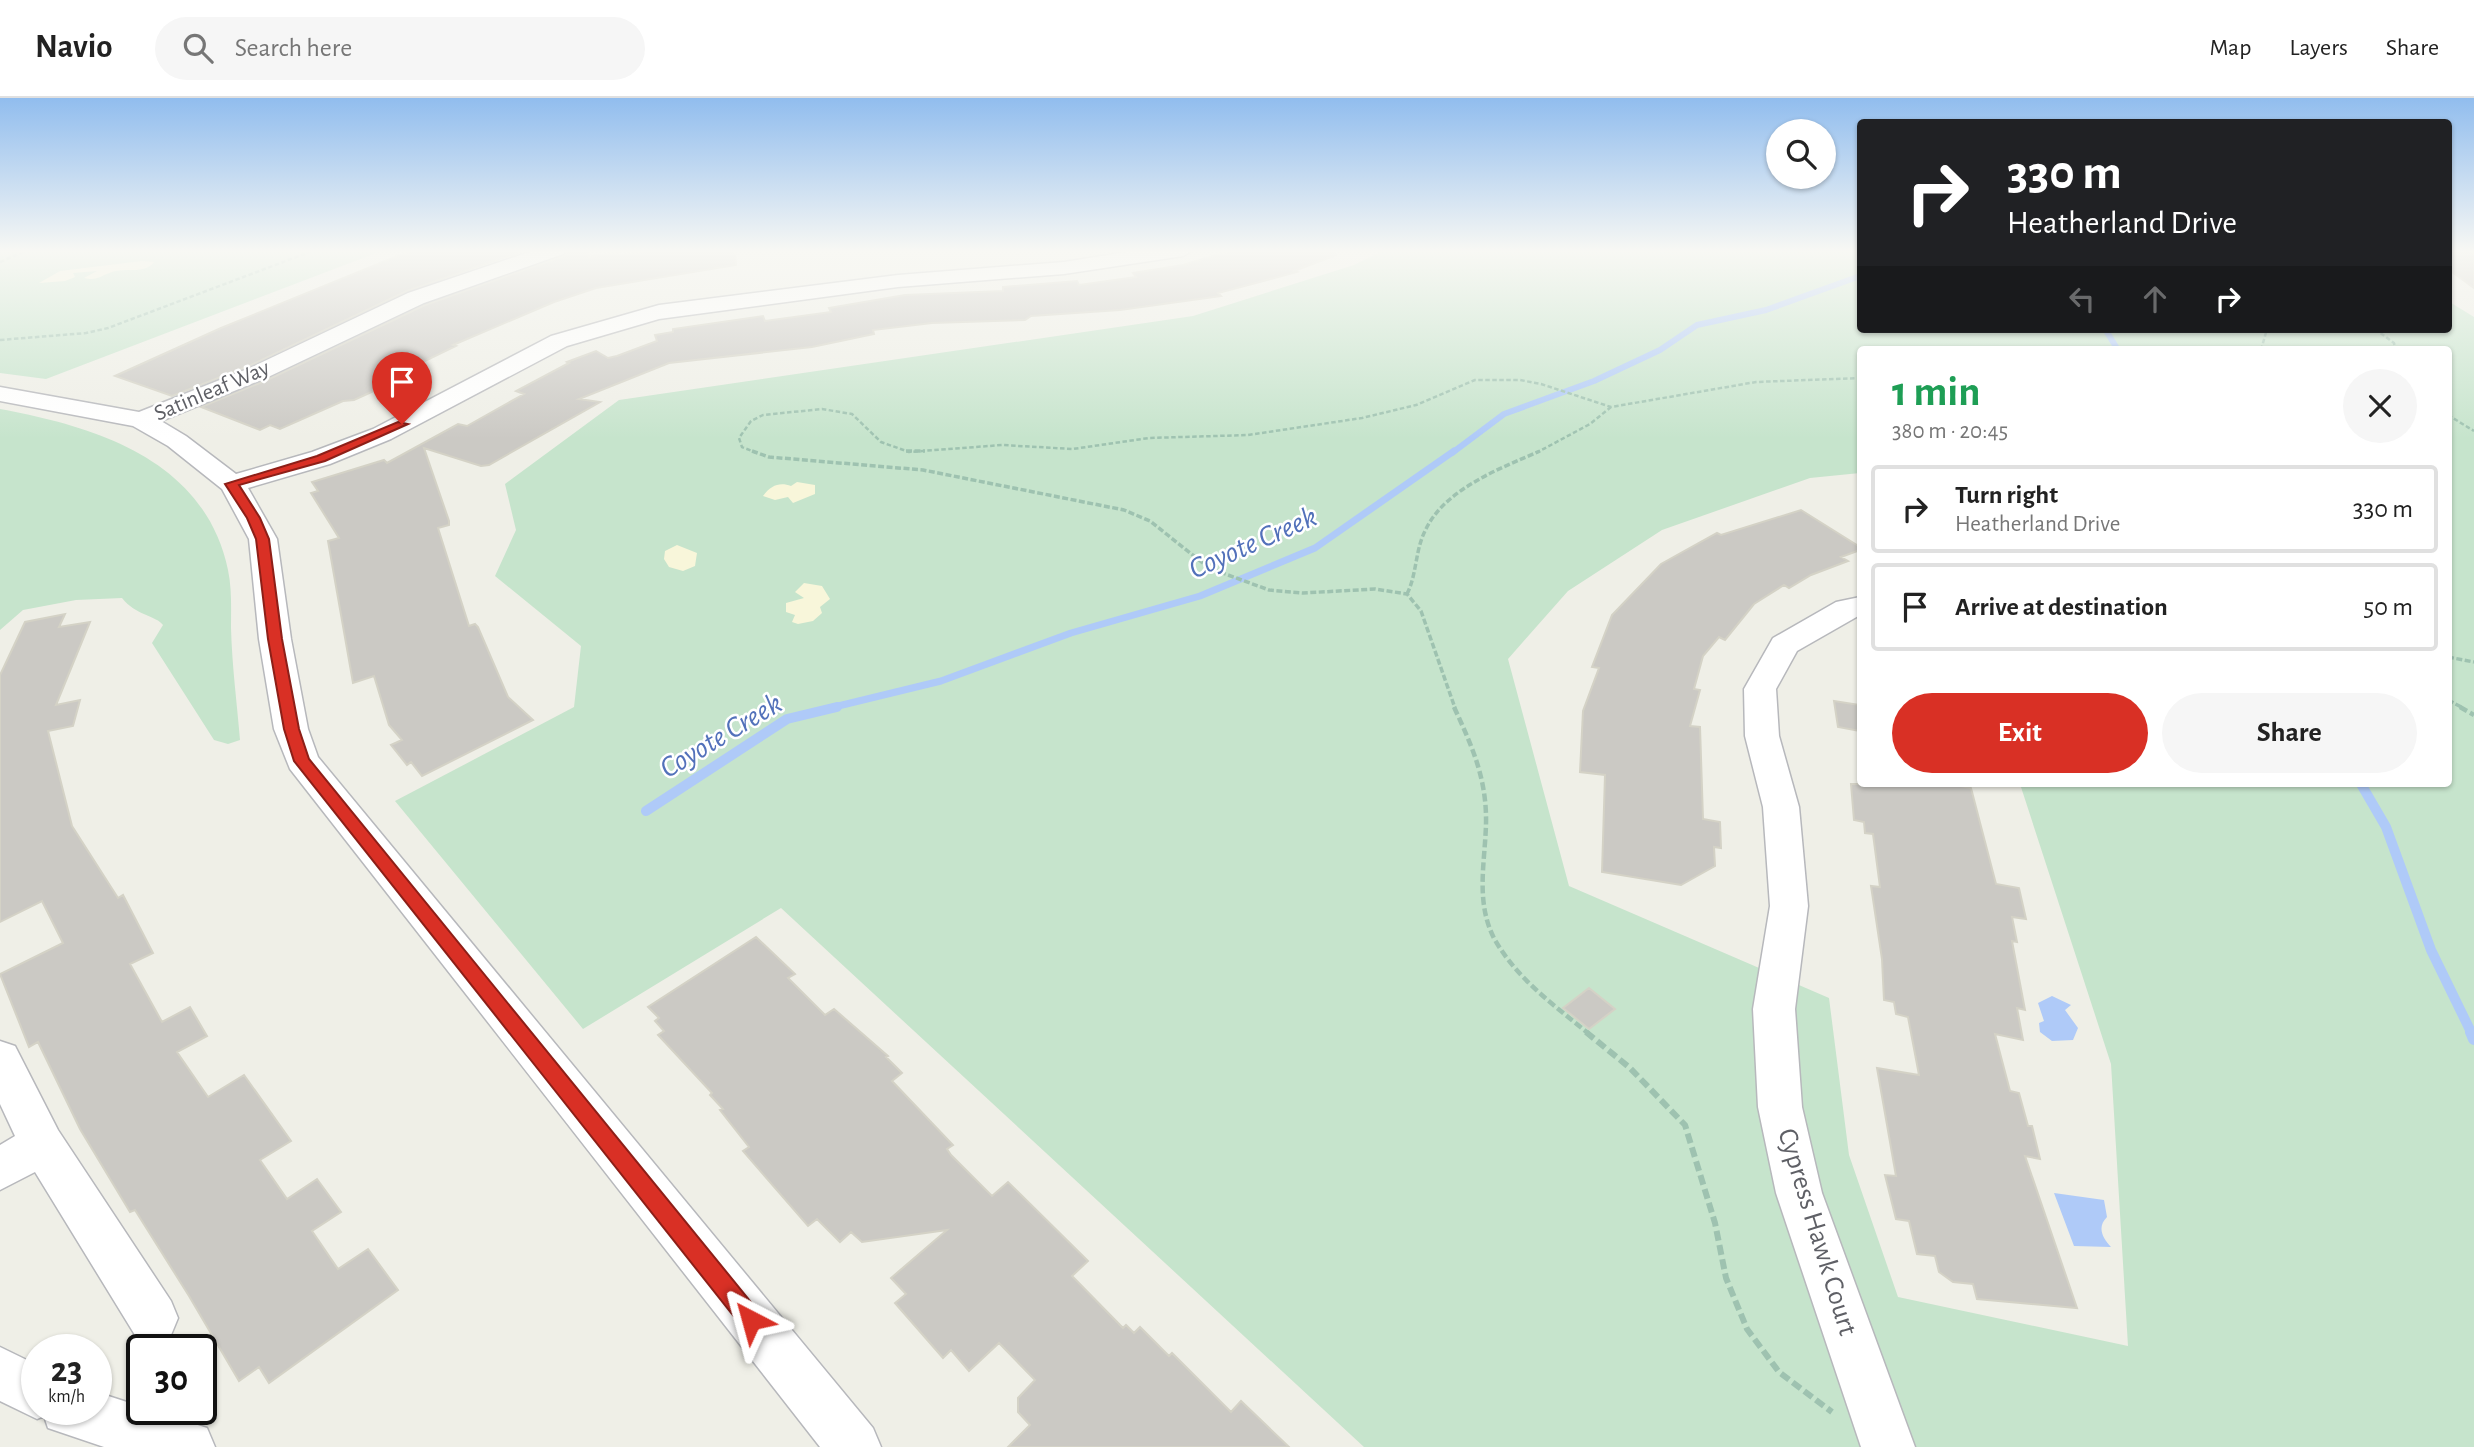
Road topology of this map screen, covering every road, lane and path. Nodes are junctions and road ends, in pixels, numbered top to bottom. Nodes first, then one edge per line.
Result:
1 (148, 313) edge
2 (384, 313) edge
3 (655, 313) edge
4 (2380, 333) edge
5 (0, 340) edge
6 (2395, 346) edge
7 (1857, 378) edge
8 (0, 394) edge
9 (1611, 407) junction
10 (2452, 417) edge
11 (141, 420) junction
12 (2474, 430) edge
13 (232, 484) junction
14 (1407, 594) junction
15 (1857, 606) edge
16 (2452, 658) edge
17 (2474, 662) edge
18 (2452, 702) edge
19 (2474, 715) edge
20 (0, 1059) edge
21 (42, 1144) junction
22 (0, 1169) edge
23 (153, 1318) dead end
24 (0, 1373) edge
25 (21, 1384) edge
26 (1836, 1416) dead end
27 (112, 1423) edge
28 (188, 1447) edge
29 (853, 1447) edge
30 (1888, 1447) edge

1 - 5 path
2 - 11 street, Satinleaf Way
3 - 13 street
4 - 6 path
7 - 9 path
8 - 11 street
9 - 14 path
9 - 14 path
10 - 12 path
11 - 13 street
13 - 29 street
14 - 26 path
15 - 30 street, Cypress Hawk Court
16 - 17 path
18 - 19 path
20 - 21 street
21 - 22 street
21 - 23 street
24 - 25 street
27 - 28 street

